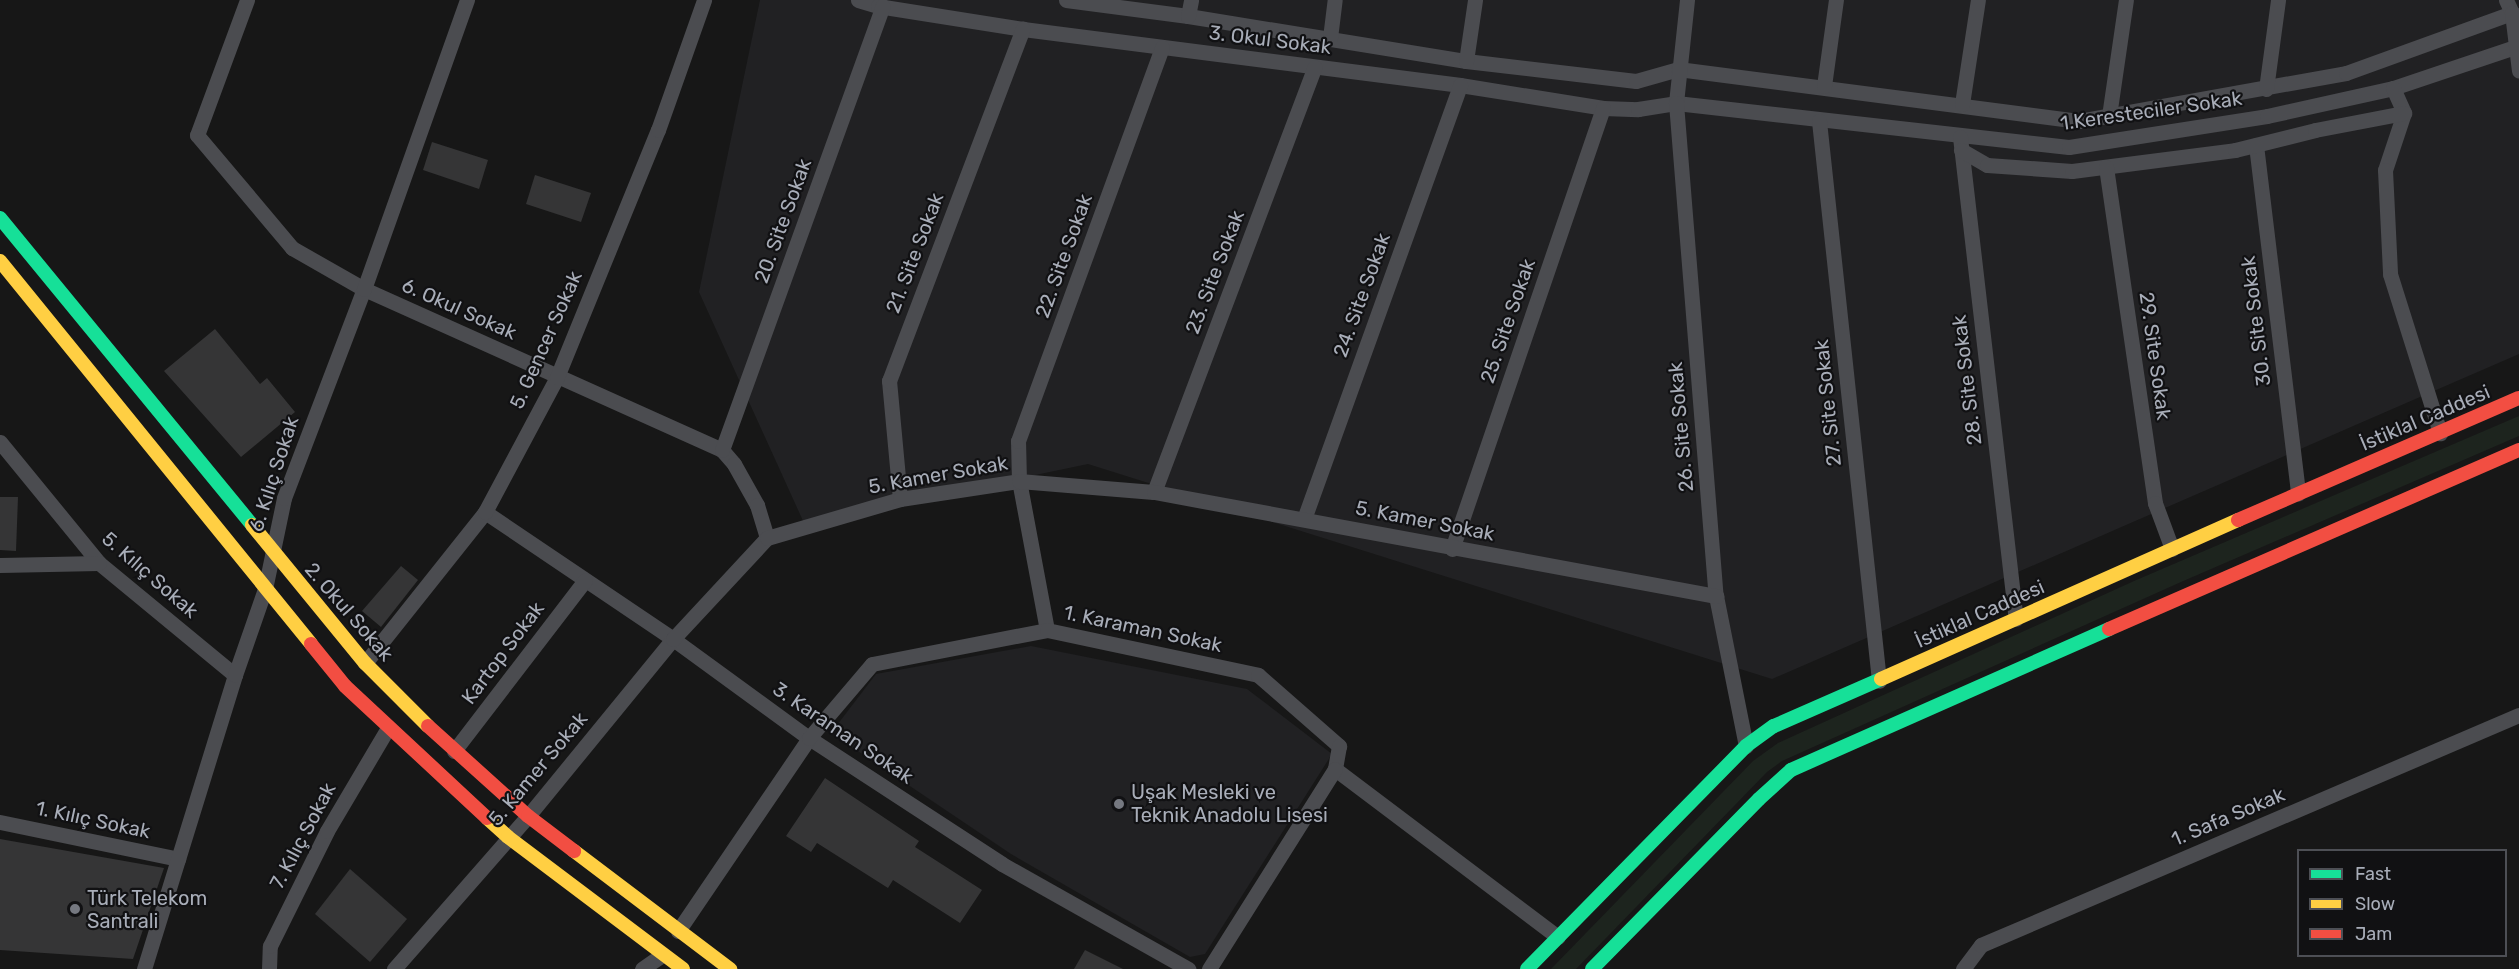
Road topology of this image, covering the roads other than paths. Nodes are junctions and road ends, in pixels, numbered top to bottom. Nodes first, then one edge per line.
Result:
1 (247, 0) edge
2 (467, 0) edge
3 (704, 0) edge
4 (858, 0) edge
5 (1066, 0) edge
6 (1191, 0) edge
7 (1335, 0) edge
8 (1475, 0) edge
9 (1687, 0) edge
10 (1836, 0) edge
11 (1978, 0) edge
12 (2126, 0) edge
13 (2278, 0) edge
14 (883, 6) junction
15 (2509, 6) edge
16 (1188, 16) junction
17 (1023, 29) junction
18 (1330, 38) junction
19 (1162, 47) junction
20 (2515, 47) junction
21 (1466, 61) junction
22 (1315, 67) junction
23 (1678, 69) junction
24 (2519, 71) edge
25 (1460, 85) junction
26 (1824, 86) junction
27 (2393, 88) junction
28 (2266, 89) junction
29 (1676, 103) junction
30 (1962, 104) junction
31 (1603, 108) junction
32 (2404, 113) junction
33 (2109, 116) junction
34 (1819, 121) junction
35 (1960, 143) junction
36 (2256, 145) junction
37 (2106, 167) junction
38 (0, 218) edge
39 (0, 261) edge
40 (364, 289) junction
41 (557, 377) junction
42 (2519, 398) edge
43 (2440, 433) junction
44 (0, 442) edge
45 (722, 450) junction
46 (2519, 450) edge
47 (1019, 481) junction
48 (1154, 492) junction
49 (2298, 493) junction
50 (900, 499) junction
51 (485, 512) junction
52 (1304, 519) junction
53 (767, 538) junction
54 (1452, 549) junction
55 (2172, 549) junction
56 (272, 551) junction
57 (99, 563) junction
58 (0, 565) edge
59 (585, 580) junction
60 (265, 589) junction
61 (1716, 596) junction
62 (2016, 619) junction
63 (1047, 630) junction
64 (673, 639) junction
65 (365, 663) junction
66 (235, 675) junction
67 (1879, 681) junction
68 (2519, 715) edge
69 (388, 728) junction
70 (809, 738) junction
71 (1746, 746) junction
72 (454, 751) junction
73 (1335, 770) junction
74 (528, 816) junction
75 (0, 822) edge
76 (508, 837) junction
77 (178, 859) junction
78 (678, 931) junction
79 (1558, 937) junction
80 (662, 955) junction
81 (144, 969) edge
82 (269, 969) edge
83 (394, 969) edge
84 (642, 969) edge
85 (683, 969) edge
86 (730, 969) edge
87 (1188, 969) edge
88 (1209, 969) edge
89 (1527, 969) edge
90 (1592, 969) edge
91 (1963, 969) edge

1 - 40 street, 6. Okul Sokak
2 - 40 street, 6. Kılıç Sokak
3 - 41 street, 5. Gencer Sokak
4 - 14 street, 3. Okul Sokak
5 - 16 street, 3. Okul Sokak
6 - 16 street
7 - 18 street
8 - 21 street
9 - 23 street, 26. Site Sokak
10 - 26 street
11 - 30 street
12 - 33 street
13 - 28 street
14 - 17 street, 3. Okul Sokak
14 - 45 street, 20. Site Sokak
15 - 20 street
15 - 28 street, 1.Keresteciler Sokak
16 - 18 street, 3. Okul Sokak
17 - 19 street, 3. Okul Sokak
17 - 50 street, 21. Site Sokak
18 - 21 street, 3. Okul Sokak
19 - 22 street, 3. Okul Sokak
19 - 47 street, 22. Site Sokak
20 - 24 street
20 - 27 street, 1.Keresteciler Sokak
21 - 23 street, 3. Okul Sokak
22 - 25 street, 3. Okul Sokak
22 - 48 street, 23. Site Sokak
23 - 26 street, 1.Keresteciler Sokak
23 - 29 street, 26. Site Sokak
25 - 31 street, 3. Okul Sokak
25 - 52 street, 24. Site Sokak
26 - 30 street, 1.Keresteciler Sokak
27 - 32 street
27 - 35 street, 1.Keresteciler Sokak
28 - 33 street, 1.Keresteciler Sokak
29 - 31 street, 3. Okul Sokak
29 - 34 street, 1.Keresteciler Sokak
29 - 61 street, 26. Site Sokak
30 - 33 street, 1.Keresteciler Sokak
31 - 54 street, 25. Site Sokak
32 - 36 street
32 - 43 street
34 - 35 street, 1.Keresteciler Sokak
34 - 67 street, 27. Site Sokak
35 - 37 street
35 - 62 street, 28. Site Sokak
36 - 37 street
36 - 49 street, 30. Site Sokak
37 - 55 street, 29. Site Sokak
38 - 56 main road, 2. Okul Sokak
39 - 60 main road
40 - 41 street, 6. Okul Sokak
40 - 56 street, 6. Kılıç Sokak
41 - 45 street, 6. Okul Sokak
41 - 51 street, 5. Gencer Sokak
42 - 43 main road, İstiklal Caddesi
43 - 49 main road, İstiklal Caddesi
44 - 57 street, 5. Kılıç Sokak
45 - 53 street, 6. Okul Sokak
46 - 90 main road
47 - 48 street, 5. Kamer Sokak
47 - 50 street, 5. Kamer Sokak
47 - 63 street, 22. Site Sokak
48 - 52 street, 5. Kamer Sokak
49 - 55 main road, İstiklal Caddesi
50 - 53 street, 5. Kamer Sokak
51 - 59 street, 3. Karaman Sokak
51 - 65 street, 5. Gencer Sokak
52 - 54 street, 5. Kamer Sokak
53 - 64 street, 5. Kamer Sokak
54 - 61 street, 5. Kamer Sokak
55 - 62 main road, İstiklal Caddesi
56 - 60 street, 6. Kılıç Sokak
56 - 65 main road, 2. Okul Sokak
57 - 58 street
57 - 66 street, 5. Kılıç Sokak
59 - 64 street, 3. Karaman Sokak
59 - 72 street, Kartop Sokak
60 - 66 street, 6. Kılıç Sokak
60 - 69 main road
61 - 71 street, 26. Site Sokak
62 - 67 main road, İstiklal Caddesi
63 - 70 street, 1. Karaman Sokak
63 - 73 street, 1. Karaman Sokak
64 - 70 street, 3. Karaman Sokak
64 - 74 street, 5. Kamer Sokak
65 - 72 main road, 2. Okul Sokak
66 - 77 street, 6. Kılıç Sokak
67 - 71 main road, İstiklal Caddesi
68 - 91 street, 1. Safa Sokak
69 - 76 main road
69 - 82 street, 7. Kılıç Sokak
70 - 78 street, 1. Karaman Sokak
70 - 87 street, 3. Karaman Sokak
71 - 79 main road, İstiklal Caddesi
72 - 74 main road, 2. Okul Sokak
73 - 79 street
73 - 88 street
74 - 76 street, 5. Kamer Sokak
74 - 78 main road, 2. Okul Sokak
75 - 77 street, 1. Kılıç Sokak
76 - 80 main road
76 - 83 street, 5. Kamer Sokak
77 - 81 street, 6. Kılıç Sokak
78 - 80 main road
78 - 86 main road, 2. Okul Sokak
79 - 89 main road, İstiklal Caddesi
80 - 84 street
80 - 85 main road

